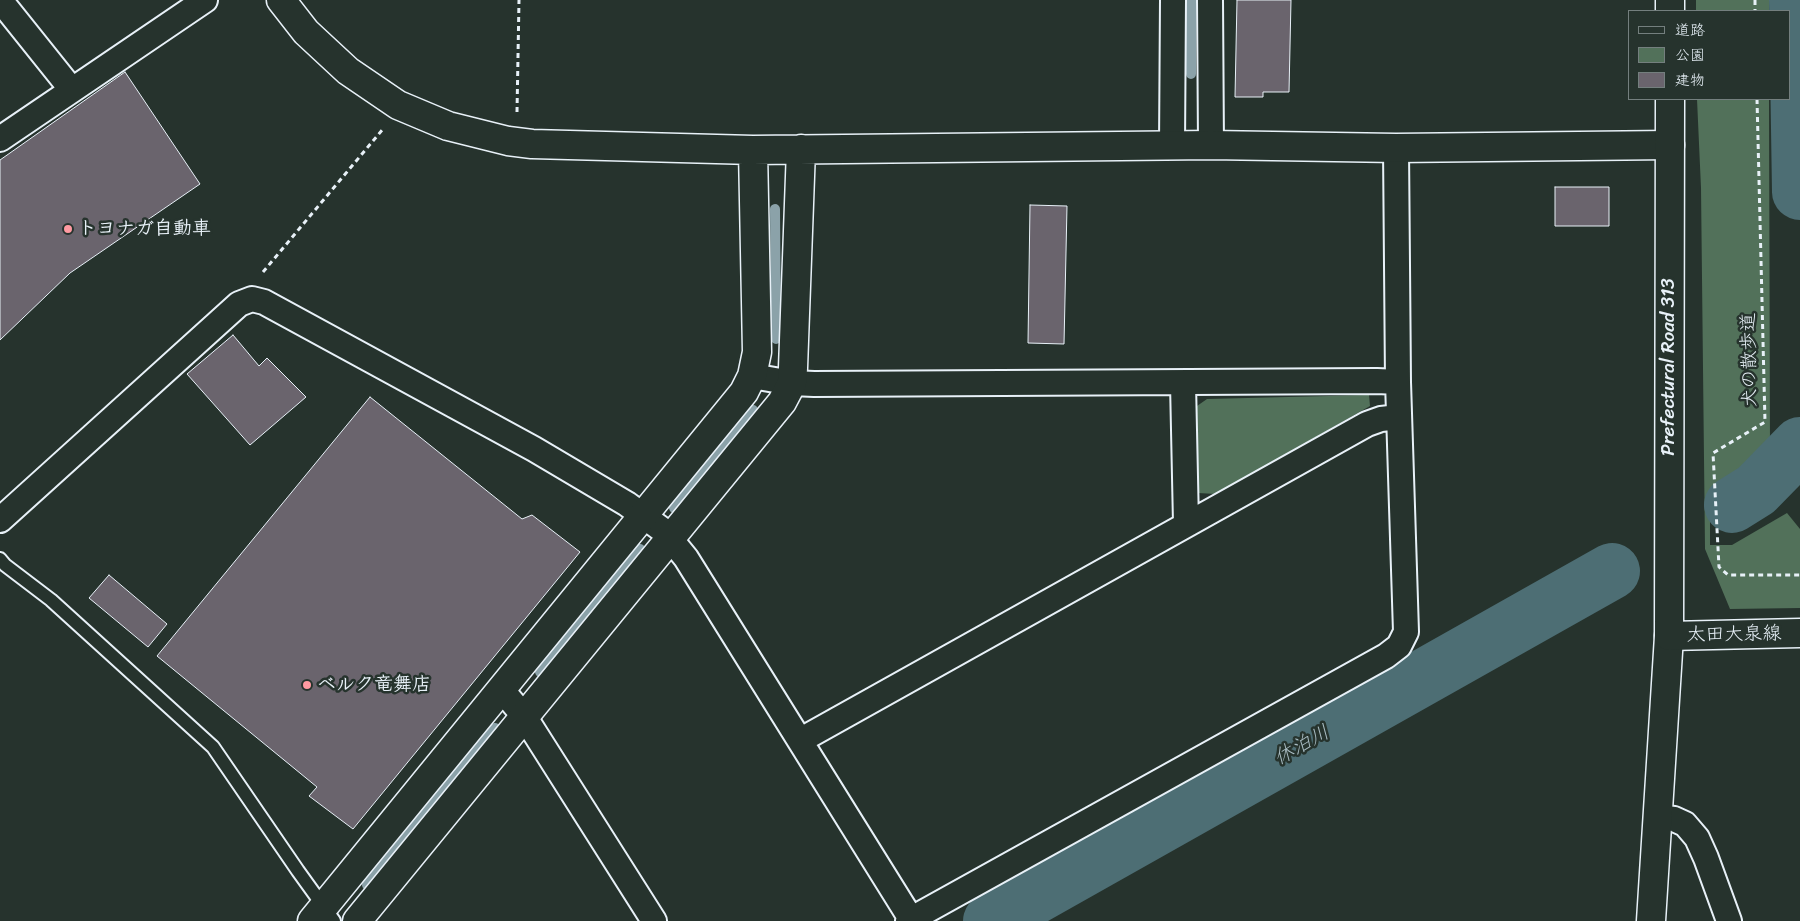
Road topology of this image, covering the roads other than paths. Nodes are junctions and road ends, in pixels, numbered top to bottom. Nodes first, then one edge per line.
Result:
1 (0, 0) edge
2 (205, 0) edge
3 (281, 0) edge
4 (1173, 0) edge
5 (1210, 0) edge
6 (72, 90) junction
7 (1670, 100) edge
8 (0, 139) edge
9 (1211, 145) junction
10 (1670, 145) junction
11 (1172, 146) junction
12 (1396, 148) junction
13 (801, 149) junction
14 (753, 150) junction
15 (752, 376) junction
16 (1398, 382) junction
17 (792, 383) junction
18 (1183, 383) junction
19 (1400, 417) junction
20 (644, 516) junction
21 (0, 520) edge
22 (1186, 524) junction
23 (671, 538) junction
24 (0, 560) edge
25 (1800, 633) edge
26 (1668, 636) junction
27 (501, 689) junction
28 (524, 716) junction
29 (801, 740) junction
30 (1657, 817) junction
31 (323, 916) edge
32 (910, 920) edge
33 (357, 921) edge
34 (654, 921) edge
35 (1651, 921) edge
36 (1730, 921) edge

1 - 6 street
2 - 6 street
3 - 14 street
4 - 11 street
5 - 9 street
6 - 8 street
7 - 10 street, Prefectural Road 313
9 - 11 street
9 - 12 street
10 - 12 street
10 - 26 street, Prefectural Road 313
11 - 13 street
12 - 16 street
13 - 14 street
13 - 17 street
14 - 15 street
15 - 17 street
15 - 20 street
16 - 18 street
16 - 19 street
17 - 18 street
17 - 23 street
18 - 22 street
19 - 22 street
19 - 32 street
20 - 21 street
20 - 23 street
20 - 27 street
22 - 29 street
23 - 28 street
23 - 29 street
24 - 31 lane
25 - 26 street, 太田大泉線
26 - 30 street, Prefectural Road 313
27 - 28 street
27 - 31 street
28 - 33 street
28 - 34 street
29 - 32 street
30 - 35 street, Prefectural Road 313
30 - 36 street

